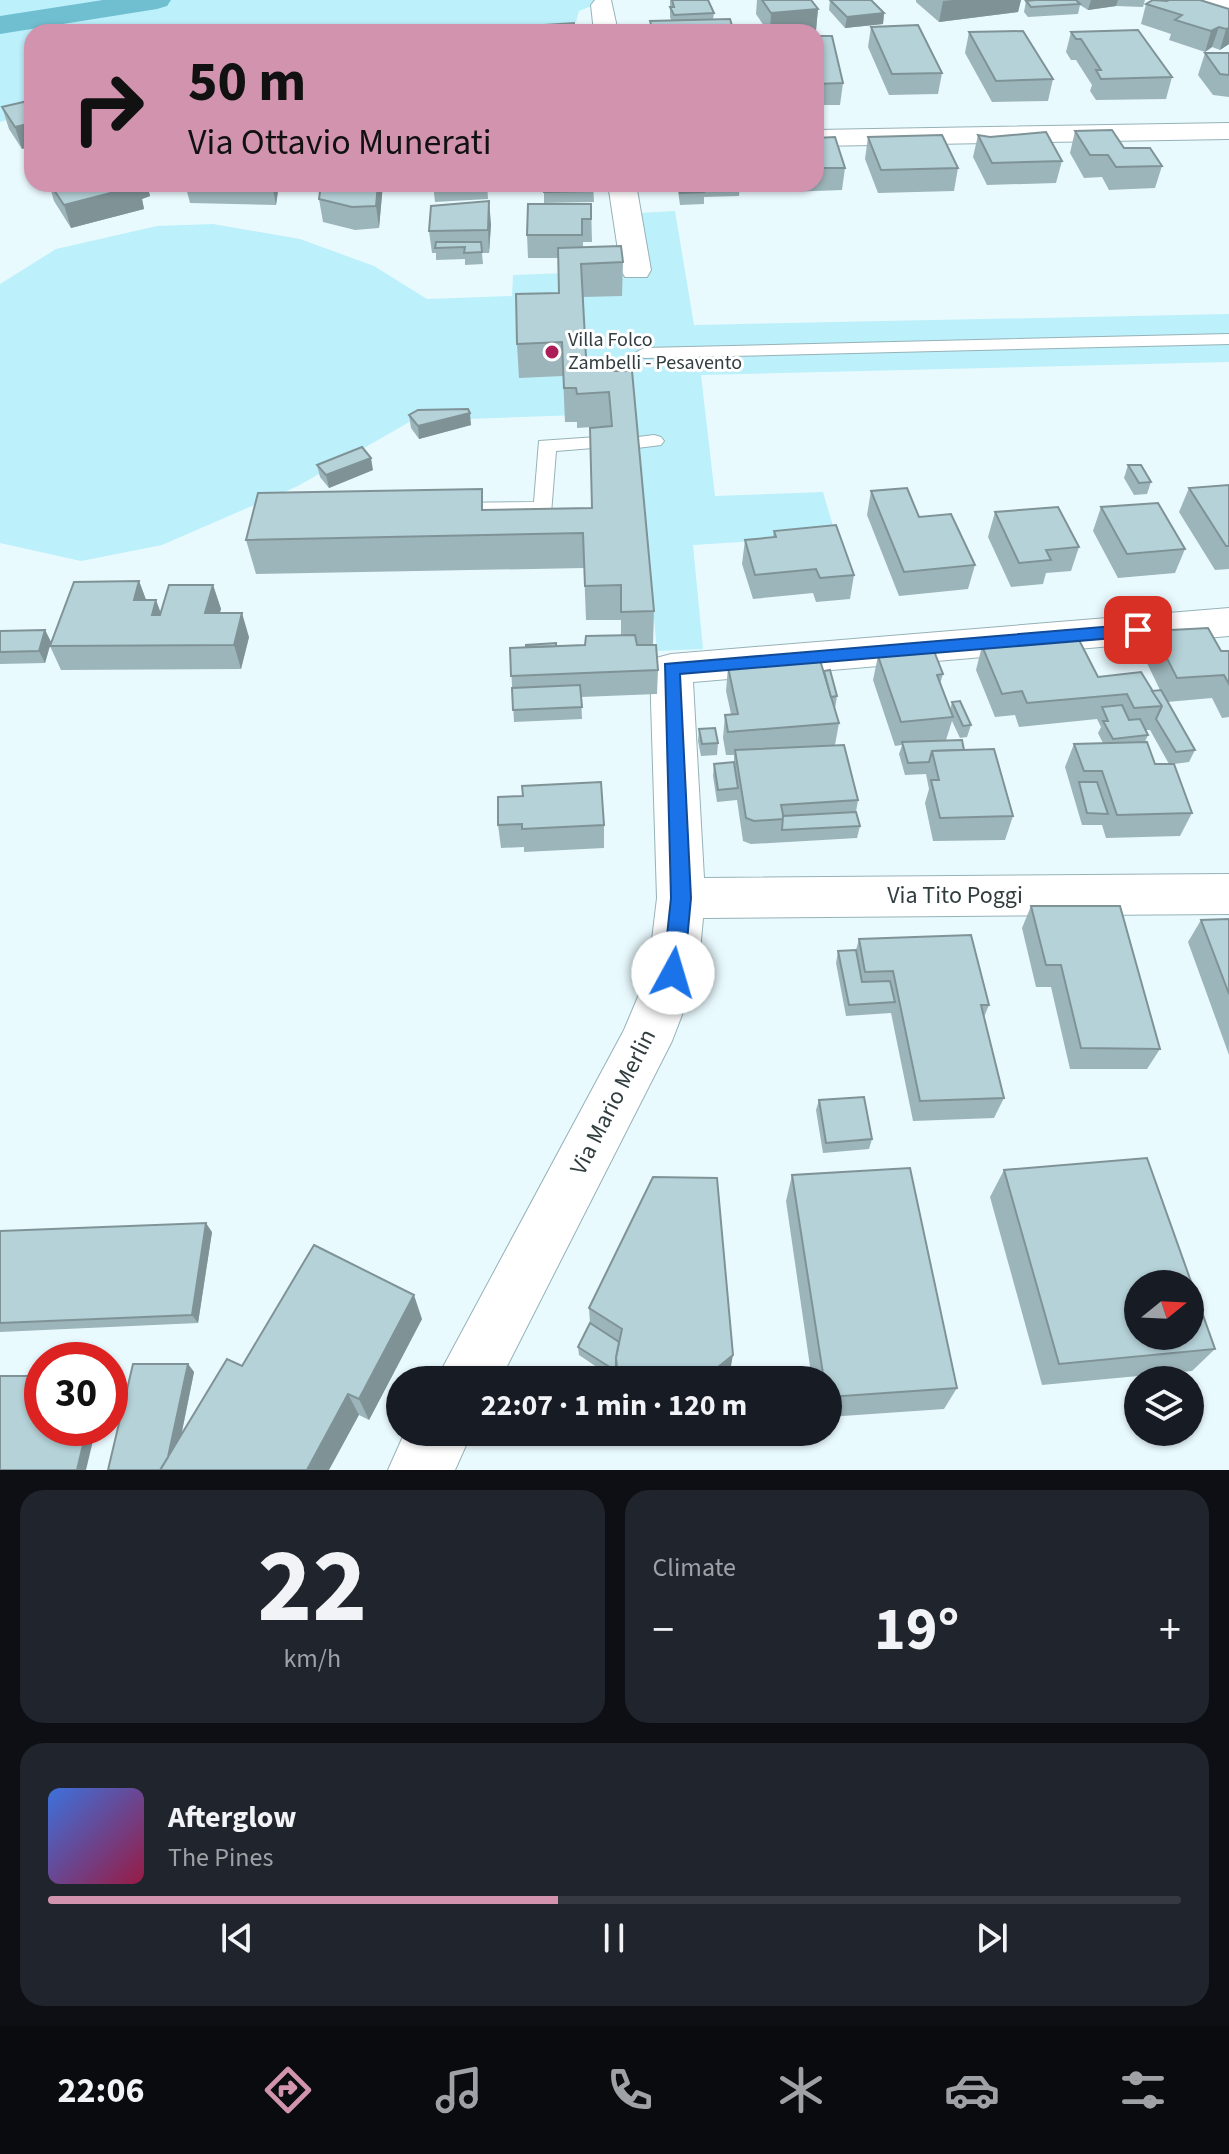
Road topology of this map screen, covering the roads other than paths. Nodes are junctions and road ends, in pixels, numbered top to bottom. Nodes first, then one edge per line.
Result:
1 (1206, 0) edge
2 (603, 5) dead end
3 (1229, 7) edge
4 (605, 24) edge
5 (1229, 131) edge
6 (1103, 133) junction
7 (824, 138) edge
8 (1229, 156) edge
9 (623, 192) edge
10 (636, 270) dead end
11 (1229, 339) edge
12 (644, 353) dead end
13 (611, 442) edge
14 (438, 511) edge
15 (1229, 622) edge
16 (1229, 894) edge
17 (681, 898) junction
18 (474, 1366) edge
19 (433, 1446) edge
20 (420, 1470) edge

1 - 3 street
2 - 4 street
5 - 6 street
6 - 7 street
6 - 8 street
9 - 10 street
11 - 12 lane
13 - 14 lane
15 - 17 street, Via Mario Merlin
16 - 17 street, Via Tito Poggi
17 - 18 street, Via Mario Merlin
19 - 20 street

